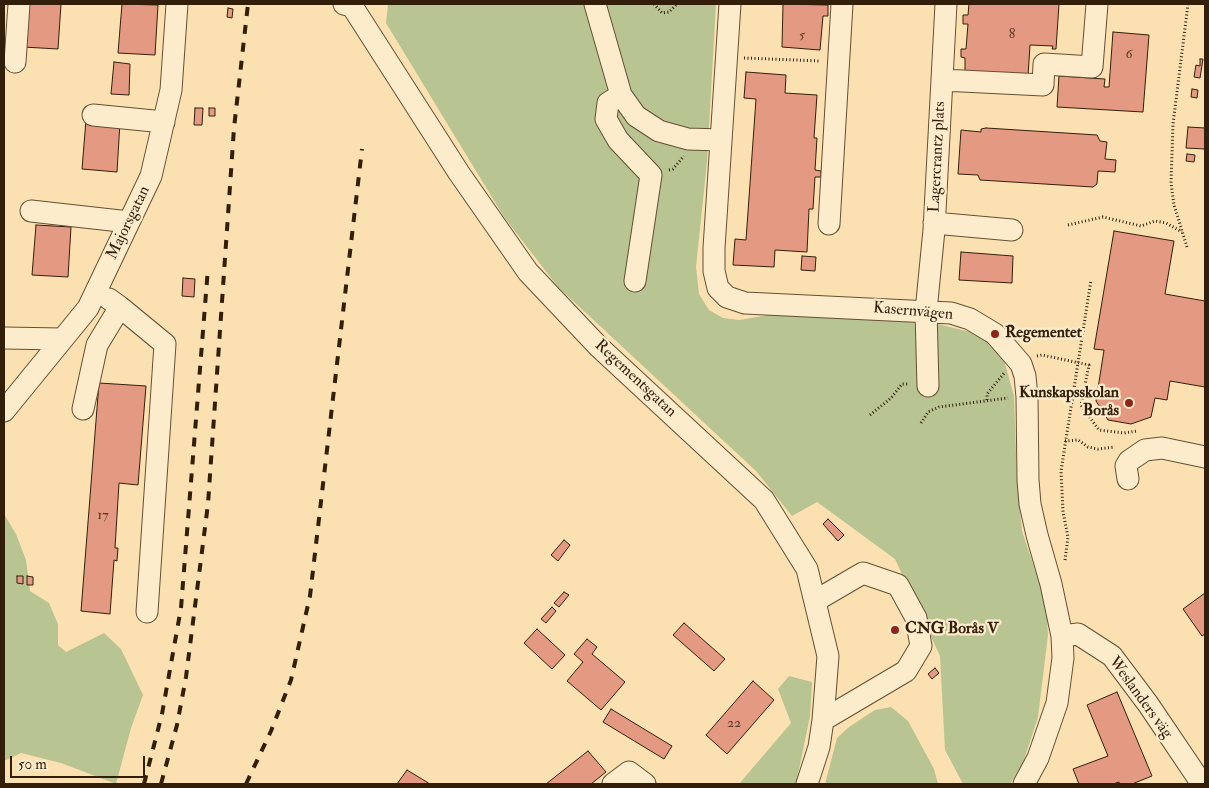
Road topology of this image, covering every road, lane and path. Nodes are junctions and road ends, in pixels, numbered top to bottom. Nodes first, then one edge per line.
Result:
1 (19, 4) edge
2 (177, 4) edge
3 (594, 4) edge
4 (654, 4) edge
5 (676, 4) edge
6 (730, 4) edge
7 (842, 4) edge
8 (946, 4) edge
9 (1097, 4) edge
10 (1188, 4) edge
11 (351, 5) edge
12 (726, 57) junction
13 (15, 62) dead end
14 (838, 62) junction
15 (942, 80) junction
16 (621, 95) junction
17 (93, 115) dead end
18 (164, 122) junction
19 (721, 140) junction
20 (31, 211) dead end
21 (129, 222) junction
22 (934, 223) junction
23 (829, 224) dead end
24 (1068, 225) dead end
25 (1012, 230) dead end
26 (1182, 232) junction
27 (1187, 247) dead end
28 (1091, 280) dead end
29 (635, 281) dead end
30 (96, 290) junction
31 (120, 307) junction
32 (926, 311) junction
33 (4, 338) edge
34 (62, 339) junction
35 (1042, 355) dead end
36 (1077, 363) junction
37 (1021, 364) junction
38 (902, 384) dead end
39 (928, 386) dead end
40 (1027, 397) junction
41 (987, 400) junction
42 (83, 409) dead end
43 (4, 411) edge
44 (870, 415) dead end
45 (921, 422) dead end
46 (1144, 430) dead end
47 (1205, 457) edge
48 (1128, 479) dead end
49 (1051, 584) junction
50 (815, 601) junction
51 (147, 612) dead end
52 (1062, 636) junction
53 (823, 720) junction
54 (613, 784) edge
55 (644, 784) edge
56 (807, 784) edge
57 (1024, 784) edge
58 (1202, 784) edge

1 - 13 street
2 - 18 street, Majorsgatan
3 - 16 street
4 - 5 path
6 - 12 street, Kasernvägen
7 - 14 street
8 - 15 street, Lagercrantz plats
9 - 15 street
10 - 26 path
11 - 50 street, Regementsgatan
12 - 14 path
12 - 19 street, Kasernvägen
14 - 23 street
15 - 22 street, Lagercrantz plats
16 - 19 street
16 - 29 street
17 - 18 street
18 - 21 street, Majorsgatan
19 - 32 street, Kasernvägen
20 - 21 street
21 - 30 street, Majorsgatan
22 - 25 street
22 - 32 street, Lagercrantz plats
24 - 26 path
26 - 27 path
28 - 36 path
30 - 31 street
30 - 34 street, Majorsgatan
31 - 42 street
31 - 51 street
32 - 37 street, Kasernvägen
32 - 39 street, Lagercrantz plats
33 - 34 street
34 - 43 street, Majorsgatan
35 - 36 path
36 - 46 path
36 - 49 path
37 - 40 street, Kasernvägen
37 - 41 path
38 - 44 path
40 - 41 path
40 - 49 street, Kasernvägen
41 - 45 path
47 - 48 street
49 - 52 street, Kasernvägen
50 - 53 street, Regementsgatan
50 - 53 street
52 - 57 street, Kasernvägen
52 - 58 street, Weslanders väg
53 - 56 street, Regementsgatan
54 - 55 street

